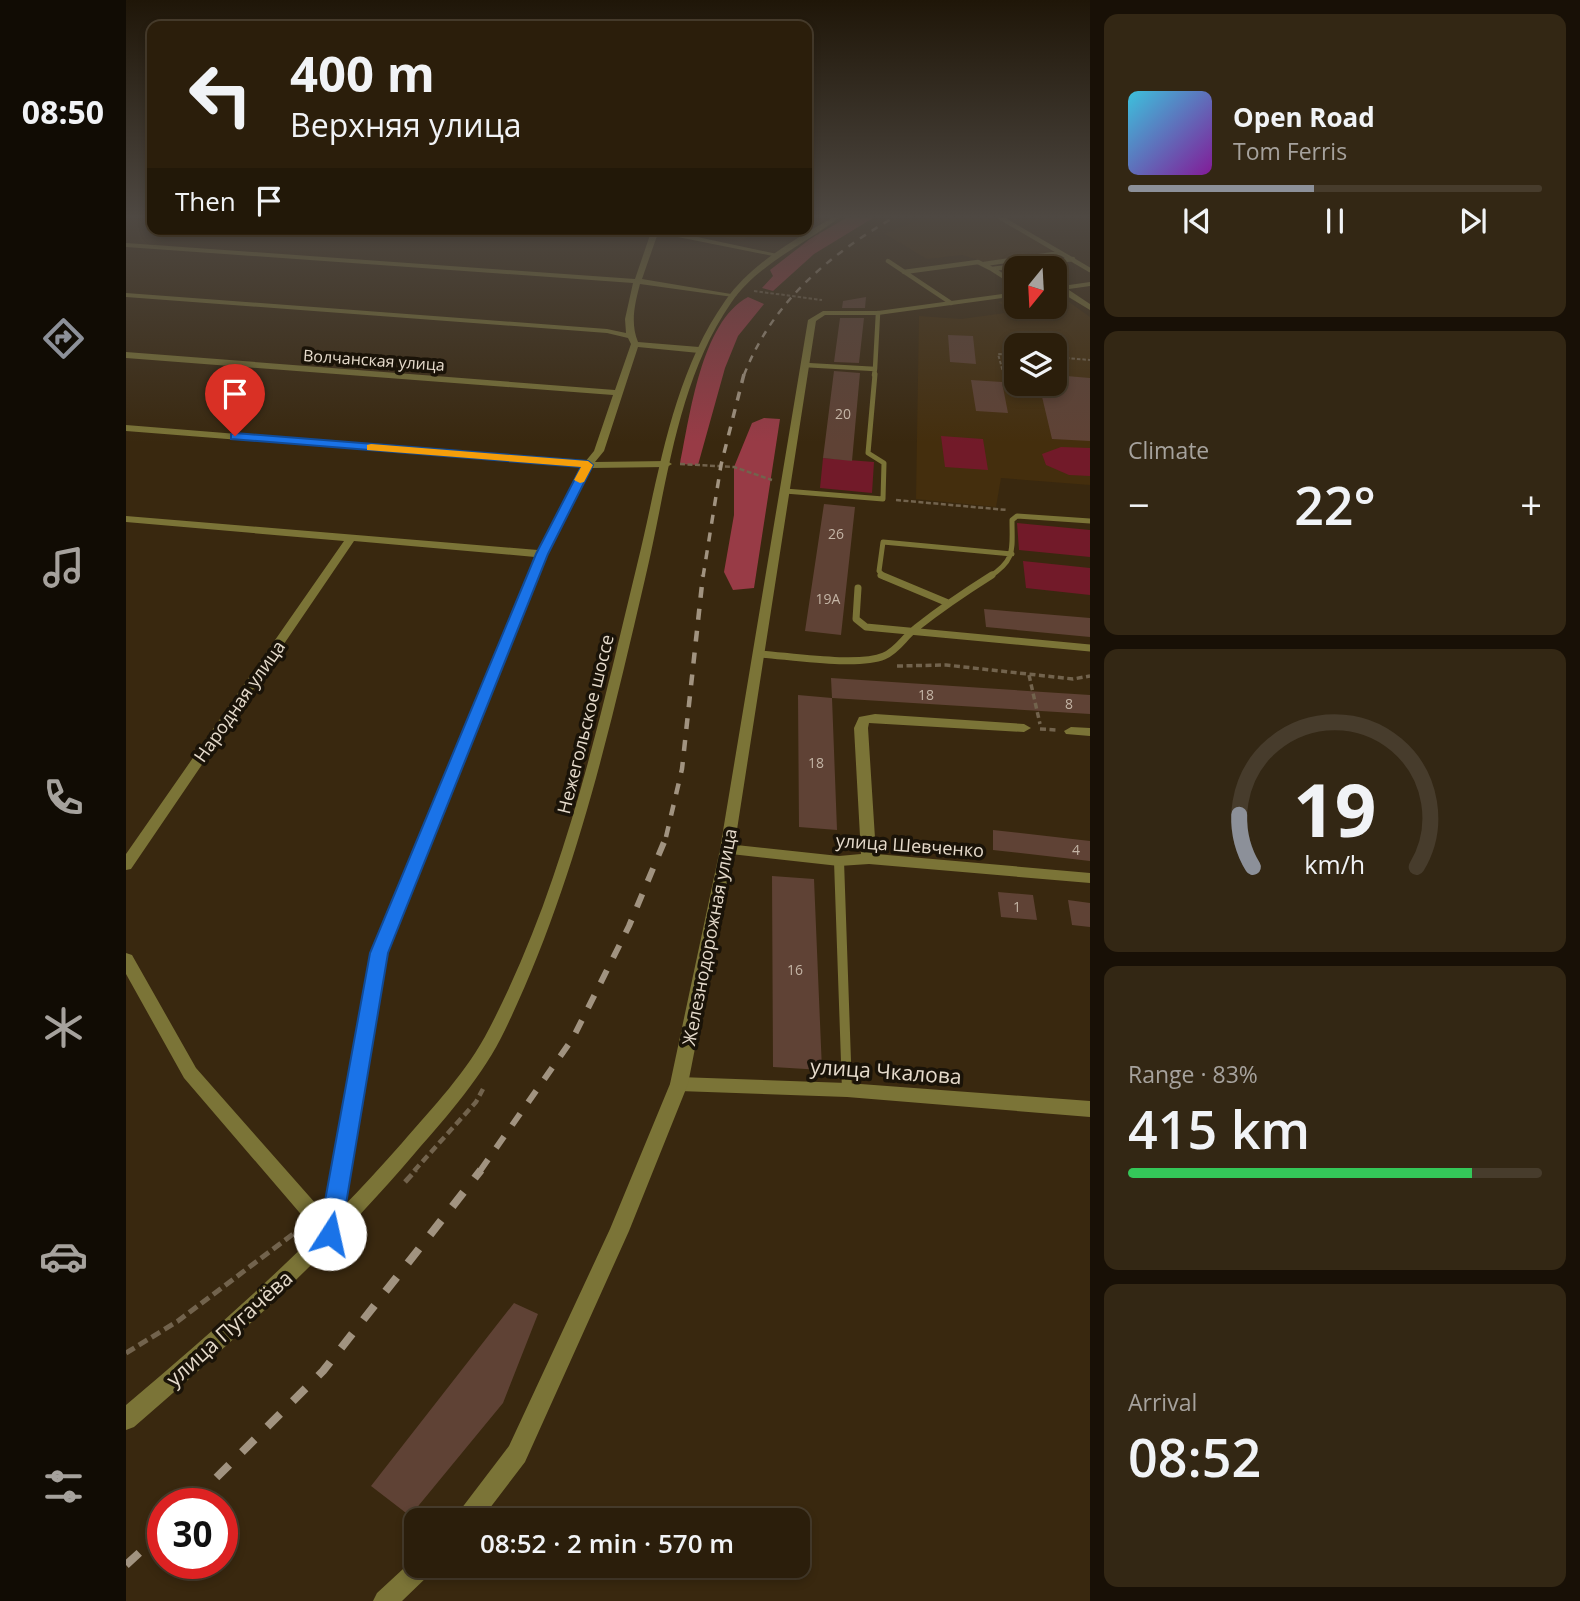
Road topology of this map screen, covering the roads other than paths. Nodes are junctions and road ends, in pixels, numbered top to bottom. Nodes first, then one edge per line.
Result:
1 (637, 293) edge
2 (717, 293) edge
3 (736, 293) edge
4 (935, 293) edge
5 (1068, 294) edge
6 (126, 295) edge
7 (733, 295) junction
8 (1004, 296) edge
9 (951, 303) junction
10 (1090, 308) edge
11 (878, 313) junction
12 (632, 340) junction
13 (699, 350) junction
14 (126, 355) edge
15 (805, 365) junction
16 (875, 369) junction
17 (620, 393) junction
18 (126, 428) edge
19 (667, 464) junction
20 (588, 465) junction
21 (786, 486) junction
22 (126, 519) edge
23 (1090, 521) edge
24 (352, 537) junction
25 (542, 554) junction
26 (1012, 554) junction
27 (858, 588) dead end
28 (948, 603) junction
29 (912, 631) junction
30 (1090, 648) edge
31 (760, 654) junction
32 (1024, 728) road end
33 (1071, 731) road end
34 (1090, 732) edge
35 (727, 849) junction
36 (869, 859) junction
37 (839, 861) junction
38 (126, 864) edge
39 (1090, 878) edge
40 (126, 959) edge
41 (679, 1084) junction
42 (846, 1090) junction
43 (1090, 1109) edge
44 (330, 1234) junction
45 (126, 1419) edge
46 (476, 1508) edge
47 (409, 1578) edge
48 (385, 1601) edge

1 - 12 street
2 - 7 street
3 - 7 street, Нежегольское шоссе
4 - 9 lane
5 - 10 street
6 - 12 street
7 - 13 street, Нежегольское шоссе
8 - 9 street
9 - 11 street
11 - 15 street, Железнодорожная улица
11 - 16 lane
12 - 13 street
12 - 17 street
13 - 19 street, Нежегольское шоссе
14 - 17 street, Волчанская улица
15 - 16 lane
15 - 21 street, Железнодорожная улица
16 - 21 lane
17 - 20 street
18 - 20 street
19 - 20 street
19 - 44 street, Нежегольское шоссе
20 - 25 street
21 - 31 street, Железнодорожная улица
22 - 24 street
23 - 26 lane
24 - 25 street
24 - 38 street, Народная улица
25 - 44 street
26 - 28 lane
26 - 28 lane
27 - 29 lane
28 - 29 lane
29 - 30 lane
29 - 31 lane
31 - 35 street, Железнодорожная улица
32 - 36 street
33 - 34 street
35 - 37 street, улица Шевченко
35 - 41 street, Железнодорожная улица
36 - 37 street, улица Шевченко
36 - 39 street, улица Шевченко
37 - 42 lane
40 - 44 street
41 - 42 street, улица Чкалова
41 - 46 street, Железнодорожная улица
42 - 43 street, улица Чкалова
44 - 45 street, улица Пугачёва
47 - 48 street

